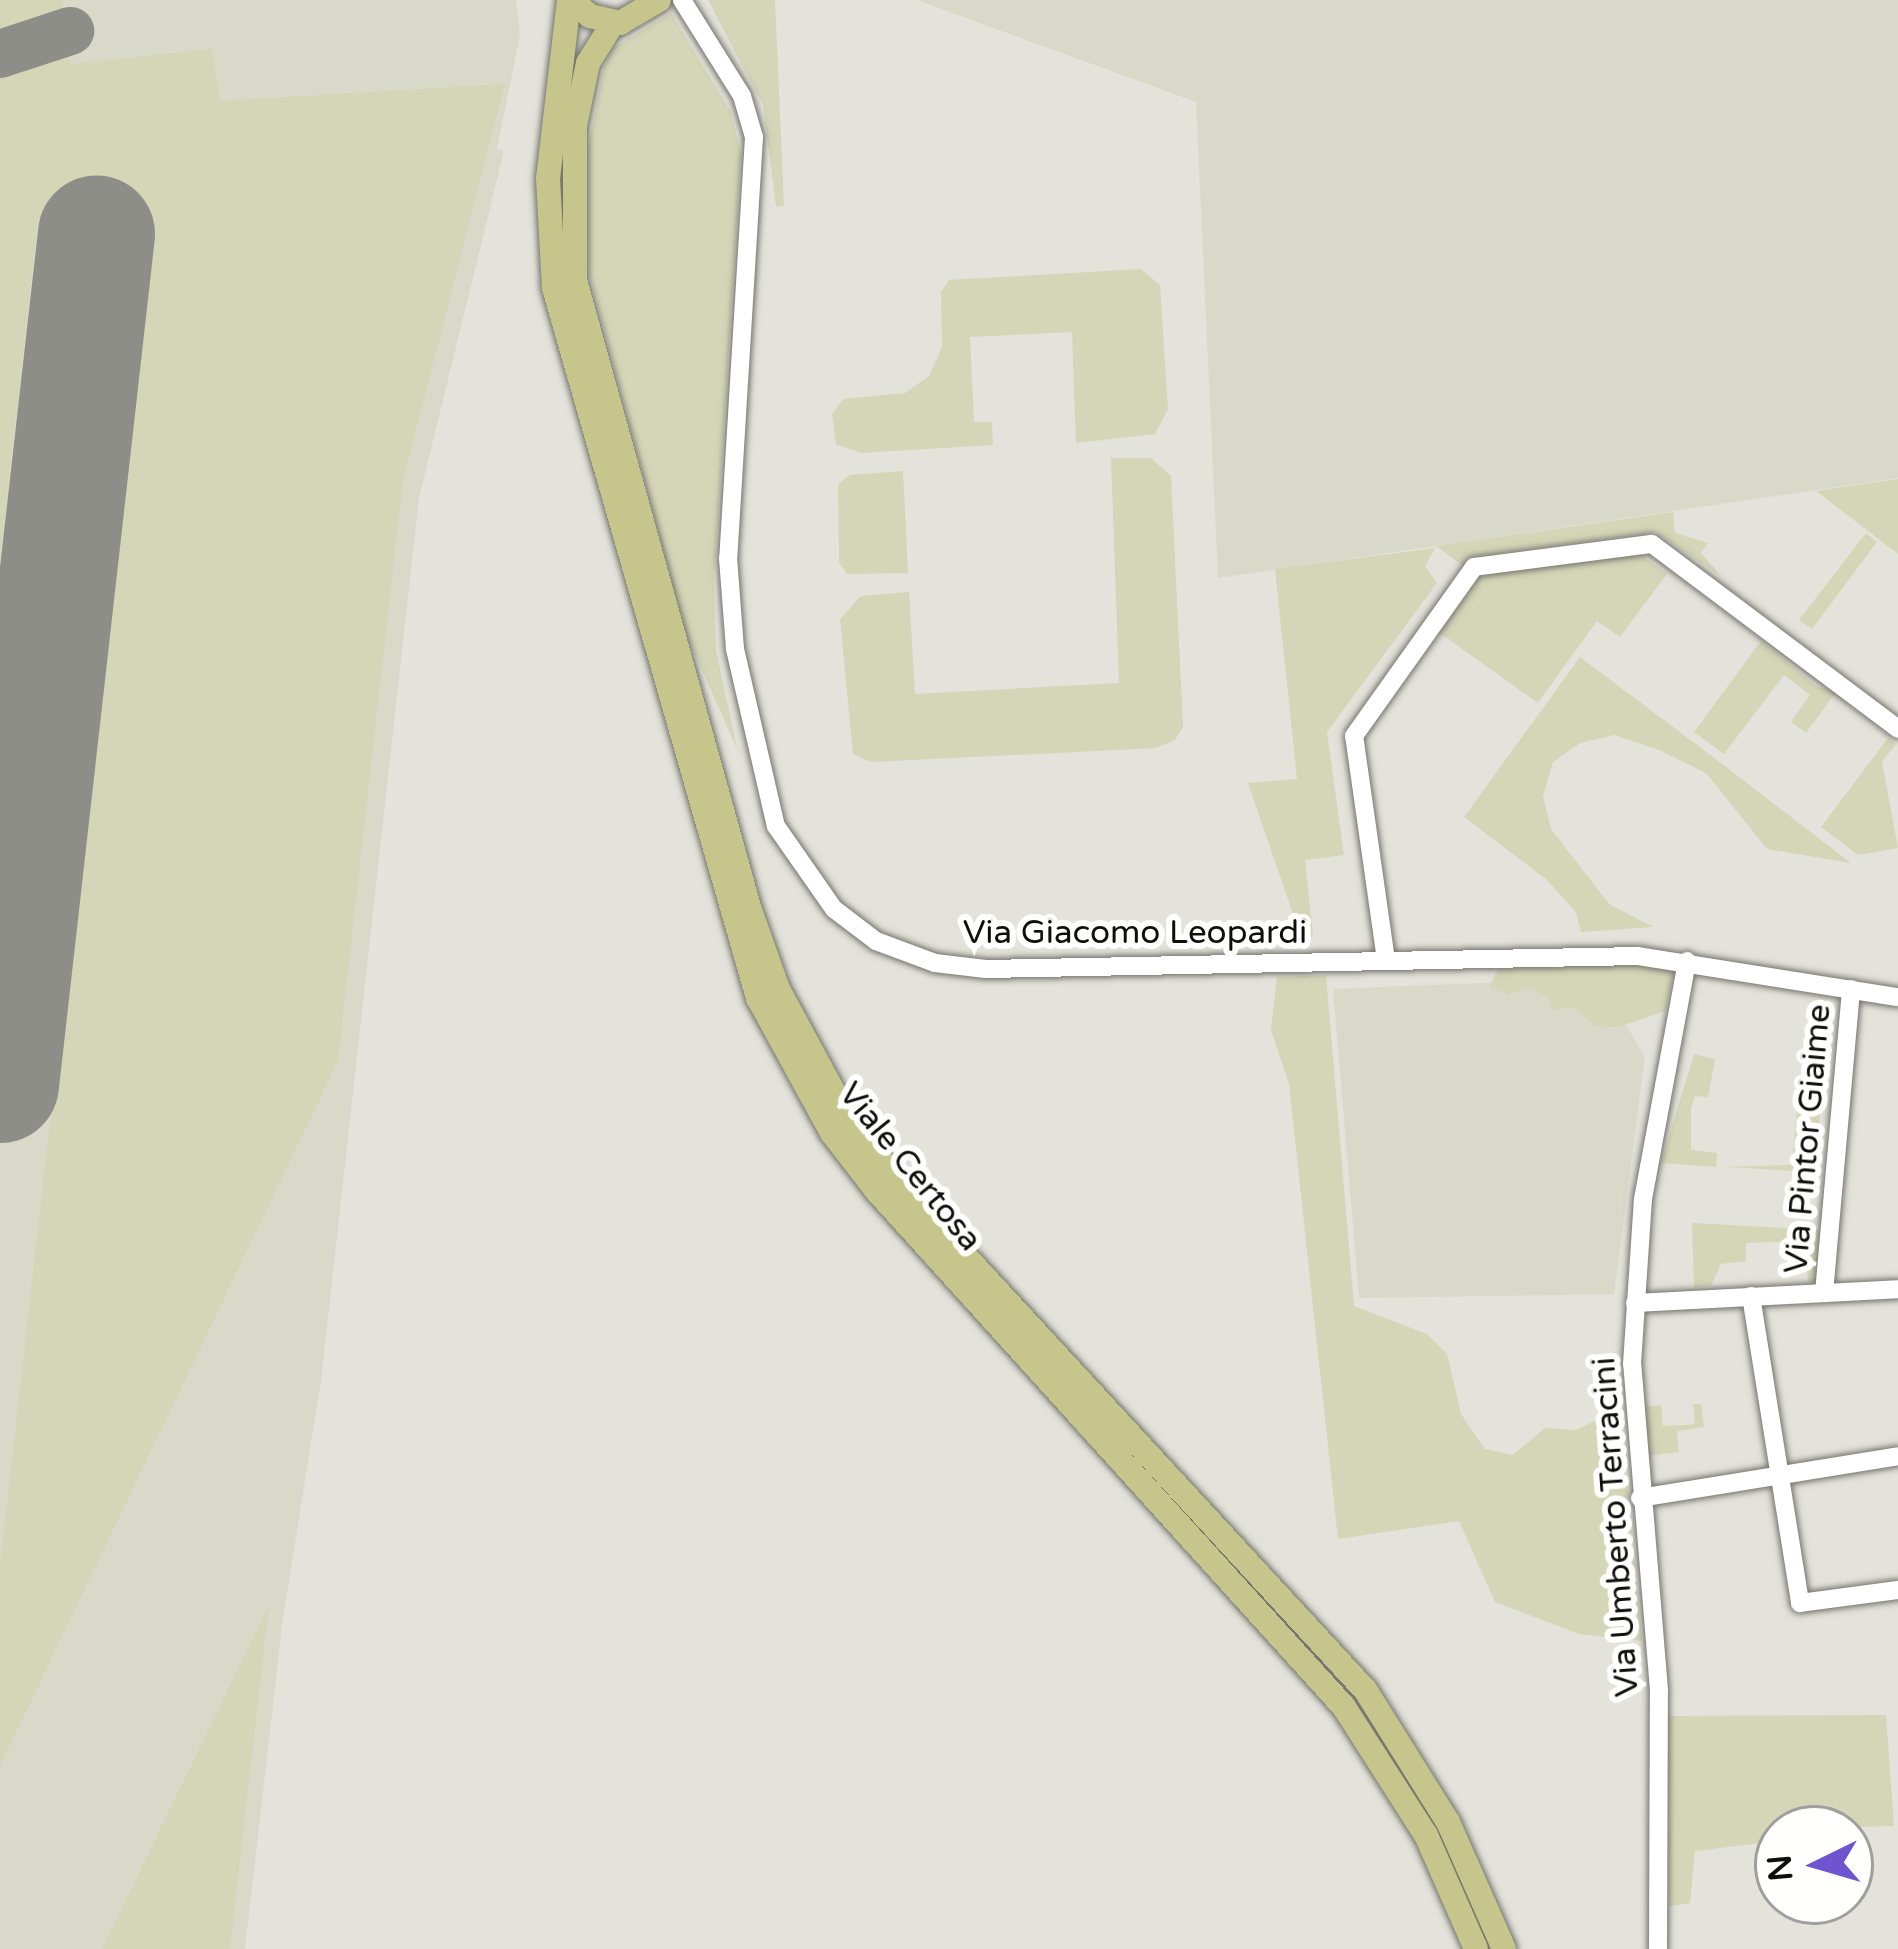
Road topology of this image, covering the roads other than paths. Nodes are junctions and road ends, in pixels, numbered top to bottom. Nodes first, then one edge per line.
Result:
1 (571, 0) edge
2 (659, 0) edge
3 (682, 0) edge
4 (613, 22) junction
5 (1898, 729) edge
6 (1386, 960) junction
7 (1687, 961) junction
8 (1851, 989) junction
9 (1898, 997) edge
10 (1898, 1289) edge
11 (1824, 1293) junction
12 (1751, 1296) junction
13 (1635, 1303) junction
14 (1898, 1456) edge
15 (1779, 1473) junction
16 (1640, 1498) junction
17 (1898, 1590) edge
18 (1476, 1949) edge
19 (1504, 1949) edge
20 (1658, 1949) edge

1 - 4 main road
1 - 18 main road, Viale Certosa
2 - 4 main road
3 - 6 street, Via Giacomo Leopardi
4 - 19 main road, Viale Certosa
5 - 6 street
6 - 7 street, Via Giacomo Leopardi
7 - 8 street, Via Giacomo Leopardi
7 - 13 street, Via Umberto Terracini
8 - 9 street, Via Giacomo Leopardi
8 - 11 street, Via Pintor Giaime
10 - 11 street
11 - 12 street
12 - 13 street
12 - 15 street
13 - 16 street, Via Umberto Terracini
14 - 15 street
15 - 16 street
15 - 17 street
16 - 20 street, Via Umberto Terracini

